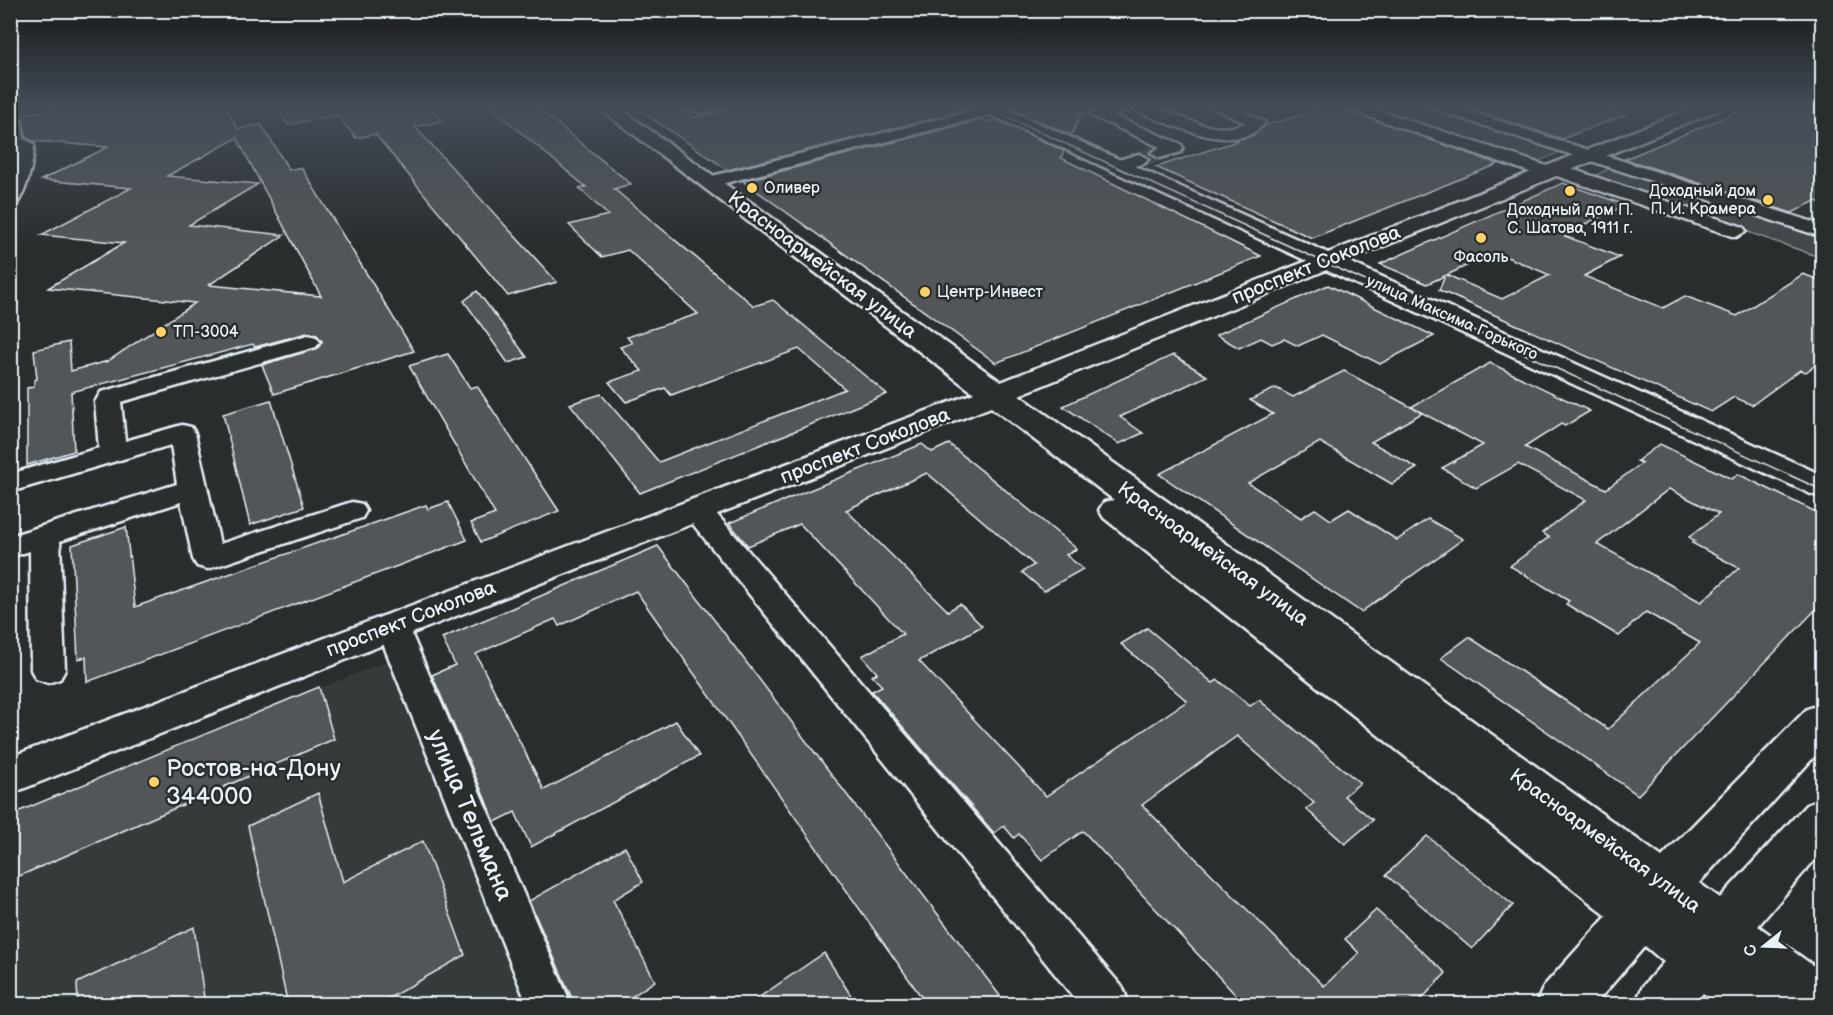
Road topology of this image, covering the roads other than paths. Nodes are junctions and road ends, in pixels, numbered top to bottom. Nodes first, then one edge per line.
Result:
1 (25, 152) edge
2 (665, 152) edge
3 (669, 152) edge
4 (822, 152) edge
5 (1090, 152) edge
6 (1493, 152) edge
7 (1580, 152) edge
8 (1595, 152) edge
9 (1588, 155) junction
10 (1139, 159) tunnel mouth
11 (1117, 166) junction
12 (1550, 171) junction
13 (710, 182) junction
14 (10, 203) edge
15 (1736, 231) dead end
16 (1822, 231) edge
17 (1325, 261) junction
18 (308, 342) dead end
19 (986, 398) junction
20 (113, 453) junction
21 (10, 483) edge
22 (1822, 487) edge
23 (192, 489) junction
24 (352, 511) dead end
25 (698, 511) junction
26 (45, 536) junction
27 (10, 547) edge
28 (392, 626) junction
29 (48, 670) dead end
30 (1822, 721) edge
31 (10, 776) edge
32 (1822, 819) edge
33 (1654, 899) junction
34 (1712, 944) junction
35 (1822, 1003) edge
36 (549, 1005) edge
37 (1107, 1005) edge
38 (1562, 1005) edge
39 (1661, 1005) edge
40 (1759, 1005) edge

1 - 14 street
2 - 19 main road, Красноармейская улица
3 - 13 main road, Красноармейская улица
4 - 13 street
5 - 11 main road, улица Максима Горького
6 - 12 street
7 - 9 street
8 - 9 main road, проспект Соколова
9 - 12 main road, проспект Соколова
9 - 16 street
10 - 11 street
11 - 17 main road, улица Максима Горького
12 - 15 street
12 - 17 main road, проспект Соколова
13 - 19 main road, Красноармейская улица
17 - 19 main road, проспект Соколова
17 - 22 main road, улица Максима Горького
18 - 20 street
19 - 25 main road, проспект Соколова
19 - 33 main road, Красноармейская улица
20 - 21 street
20 - 23 street
23 - 24 street
23 - 26 street
25 - 28 main road, проспект Соколова
25 - 37 street
26 - 27 street
26 - 29 street
28 - 31 main road, проспект Соколова
28 - 36 street, улица Тельмана
30 - 33 main road
32 - 34 main road
33 - 34 main road, Красноармейская улица
33 - 38 main road
34 - 35 main road, Красноармейская улица
34 - 39 main road
34 - 40 main road, Красноармейская улица

